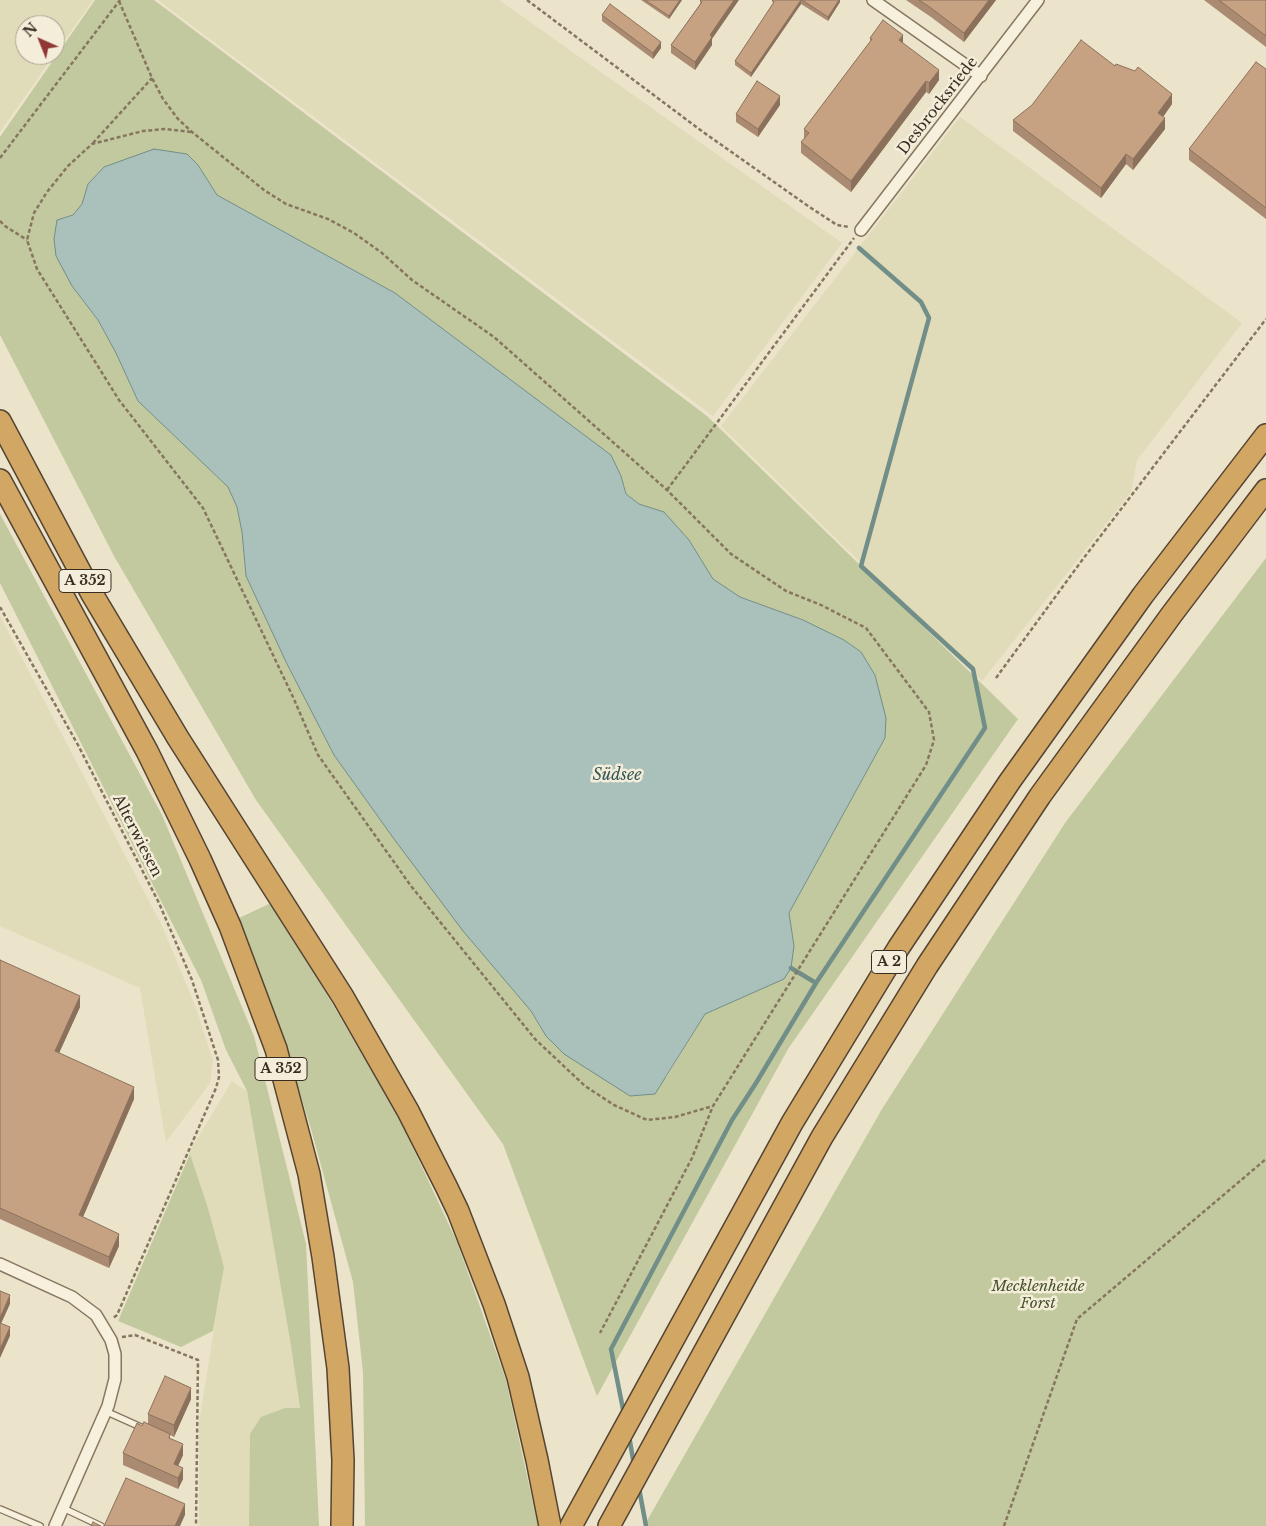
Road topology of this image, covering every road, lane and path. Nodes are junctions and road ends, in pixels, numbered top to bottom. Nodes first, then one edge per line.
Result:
1 (527, 0) edge
2 (873, 0) edge
3 (1038, 0) edge
4 (119, 1) edge
5 (981, 76) junction
6 (152, 78) junction
7 (192, 132) junction
8 (92, 144) junction
9 (0, 158) edge
10 (0, 221) edge
11 (861, 230) junction
12 (27, 240) junction
13 (1266, 319) edge
14 (0, 421) edge
15 (1266, 436) edge
16 (0, 480) edge
17 (667, 490) junction
18 (1266, 490) edge
19 (0, 607) edge
20 (996, 678) dead end
21 (713, 1106) junction
22 (1266, 1159) edge
23 (0, 1264) edge
24 (103, 1326) junction
25 (600, 1333) dead end
26 (111, 1340) junction
27 (106, 1412) junction
28 (150, 1431) edge
29 (62, 1508) junction
30 (0, 1510) edge
31 (40, 1526) edge
32 (54, 1526) edge
33 (102, 1526) edge
34 (196, 1526) edge
35 (342, 1526) edge
36 (550, 1526) edge
37 (571, 1526) edge
38 (609, 1526) edge
39 (1004, 1526) edge

1 - 11 path
2 - 5 street
3 - 5 street, Desbrocksriede
4 - 6 path
4 - 9 path
5 - 11 street, Desbrocksriede
6 - 7 path
6 - 8 path
7 - 8 path
7 - 17 path
8 - 12 path
10 - 12 path
11 - 17 path
12 - 21 path
13 - 20 path
14 - 36 highway, A 352
15 - 37 highway, A 2
16 - 35 highway, A 352
17 - 21 path
18 - 38 highway, A 2
19 - 24 path, Alterwiesen
21 - 25 path
22 - 39 path
23 - 24 street
24 - 26 street
26 - 27 street
26 - 34 path
27 - 28 lane
27 - 29 street
29 - 32 street
29 - 33 lane
30 - 31 lane

